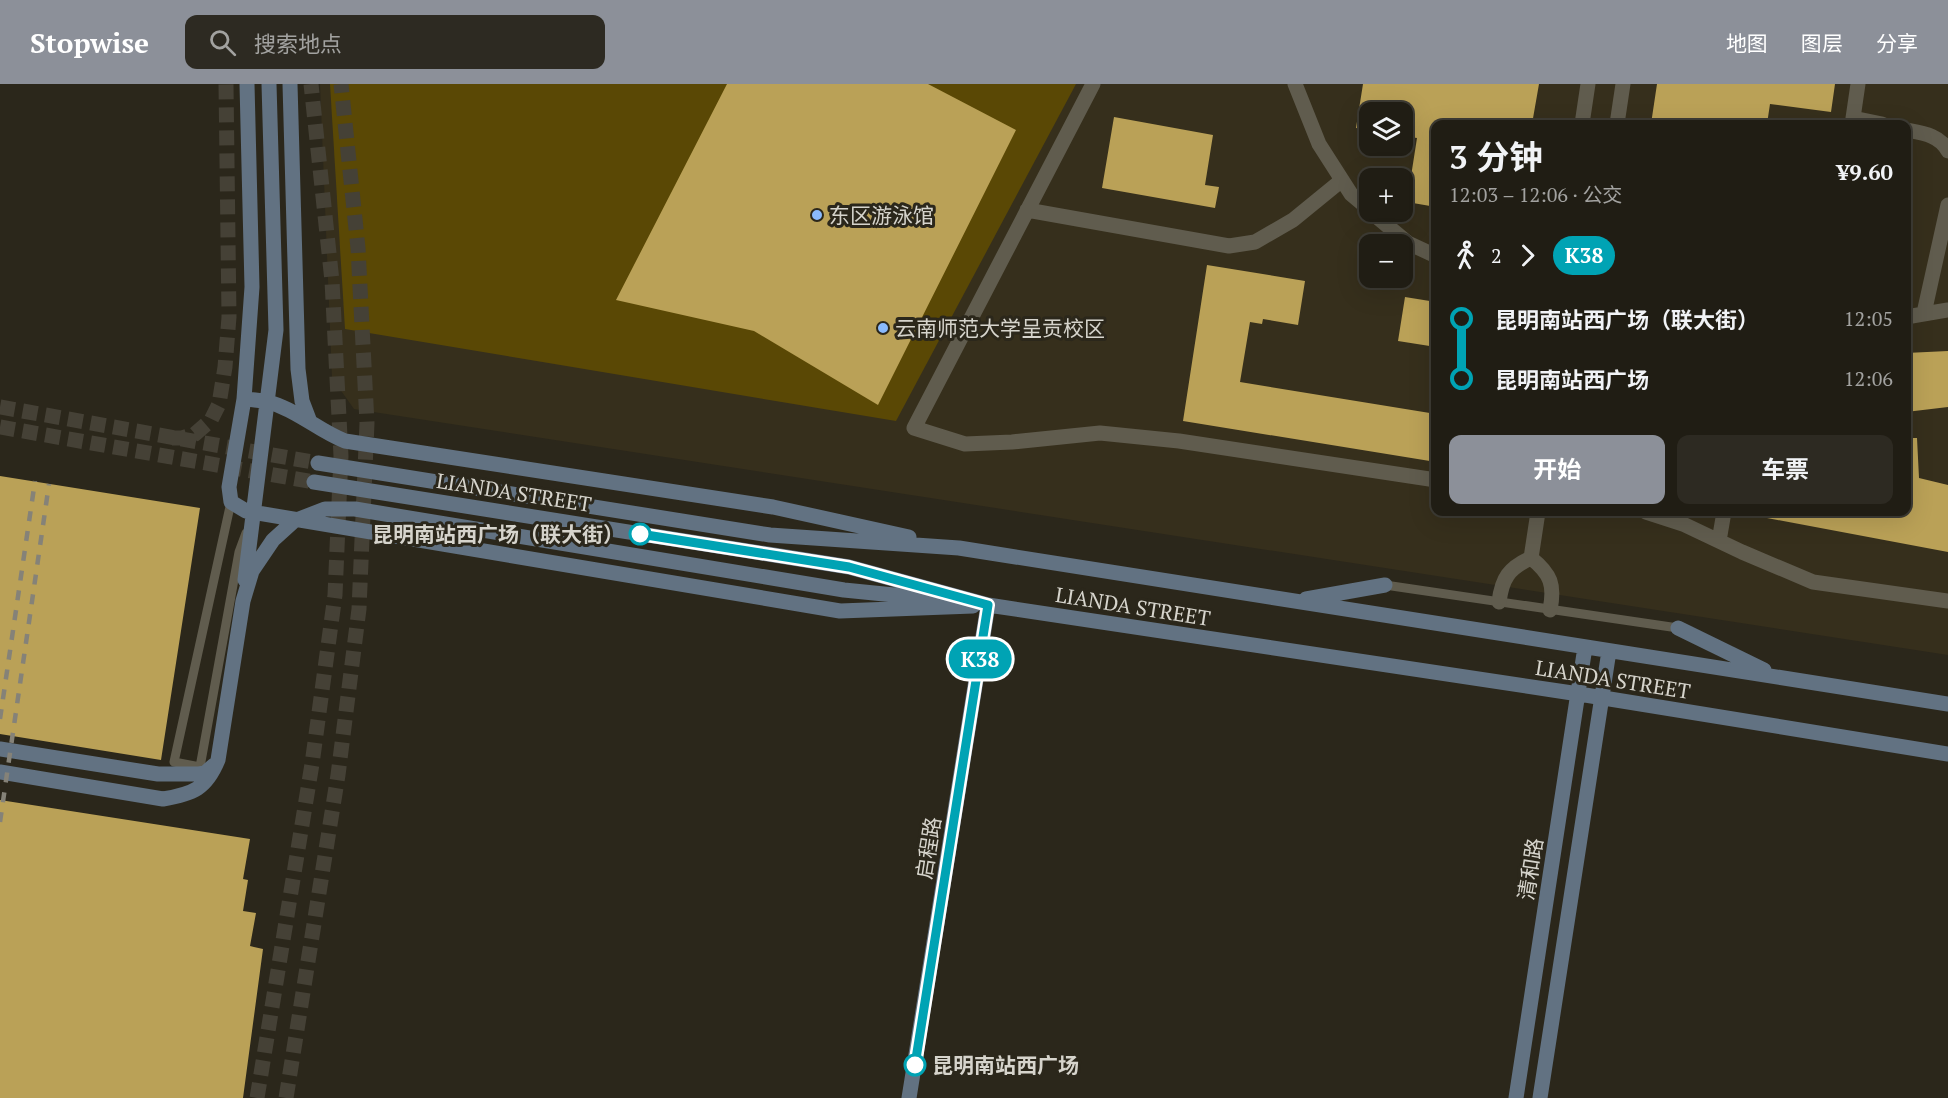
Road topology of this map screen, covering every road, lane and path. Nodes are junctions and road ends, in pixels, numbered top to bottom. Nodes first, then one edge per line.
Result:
1 (247, 84) edge
2 (269, 84) edge
3 (290, 84) edge
4 (1093, 84) edge
5 (1295, 84) edge
6 (1588, 84) edge
7 (1623, 84) edge
8 (1858, 84) edge
9 (1583, 120) edge
10 (1618, 120) edge
11 (1863, 120) edge
12 (1911, 131) edge
13 (1948, 151) edge
14 (1342, 180) junction
15 (1359, 201) edge
16 (1948, 205) edge
17 (1027, 210) junction
18 (1383, 222) edge
19 (1431, 254) edge
20 (1948, 310) edge
21 (1924, 313) junction
22 (1911, 316) edge
23 (244, 399) junction
24 (310, 422) junction
25 (318, 463) tunnel mouth
26 (1431, 479) edge
27 (314, 482) tunnel mouth
28 (231, 501) junction
29 (267, 514) junction
30 (1537, 516) edge
31 (1658, 516) edge
32 (1723, 516) edge
33 (1719, 542) junction
34 (959, 548) junction
35 (1531, 558) junction
36 (1385, 585) joint
37 (243, 601) junction
38 (1948, 601) edge
39 (1294, 602) junction
40 (1499, 602) junction
41 (988, 605) junction
42 (1550, 610) junction
43 (1678, 628) joint
44 (1585, 647) junction
45 (1609, 651) junction
46 (1780, 678) junction
47 (1579, 694) junction
48 (1602, 698) junction
49 (1948, 704) edge
50 (0, 749) edge
51 (1948, 753) edge
52 (218, 760) junction
53 (0, 772) edge
54 (909, 1098) edge
55 (1516, 1098) edge
56 (1540, 1098) edge

1 - 23 main road
2 - 37 main road
3 - 24 main road
4 - 17 street
5 - 14 street
6 - 9 street
7 - 10 street
8 - 11 street
12 - 13 street
14 - 15 street
14 - 17 street
16 - 21 street
17 - 26 street
18 - 19 street
20 - 21 street
21 - 22 street
23 - 24 main road
23 - 28 main road
24 - 34 main road
25 - 34 main road, LIANDA STREET
27 - 41 main road, LIANDA STREET
28 - 29 main road
28 - 29 lane
29 - 41 main road
30 - 35 street
31 - 33 street
32 - 33 street
33 - 38 street
34 - 39 main road, LIANDA STREET
35 - 40 street
35 - 42 street
36 - 39 main road
36 - 40 lane
37 - 41 main road
37 - 52 main road
39 - 44 main road, LIANDA STREET
40 - 42 lane
41 - 47 main road, LIANDA STREET
41 - 54 main road, 启程路
42 - 43 lane
43 - 46 main road
44 - 45 main road, LIANDA STREET
44 - 47 main road, 清和路
45 - 46 main road, LIANDA STREET
45 - 48 main road
46 - 49 main road, LIANDA STREET
47 - 48 main road, LIANDA STREET
47 - 55 main road, 清和路
48 - 51 main road, LIANDA STREET
48 - 56 main road
50 - 52 main road
52 - 53 main road

